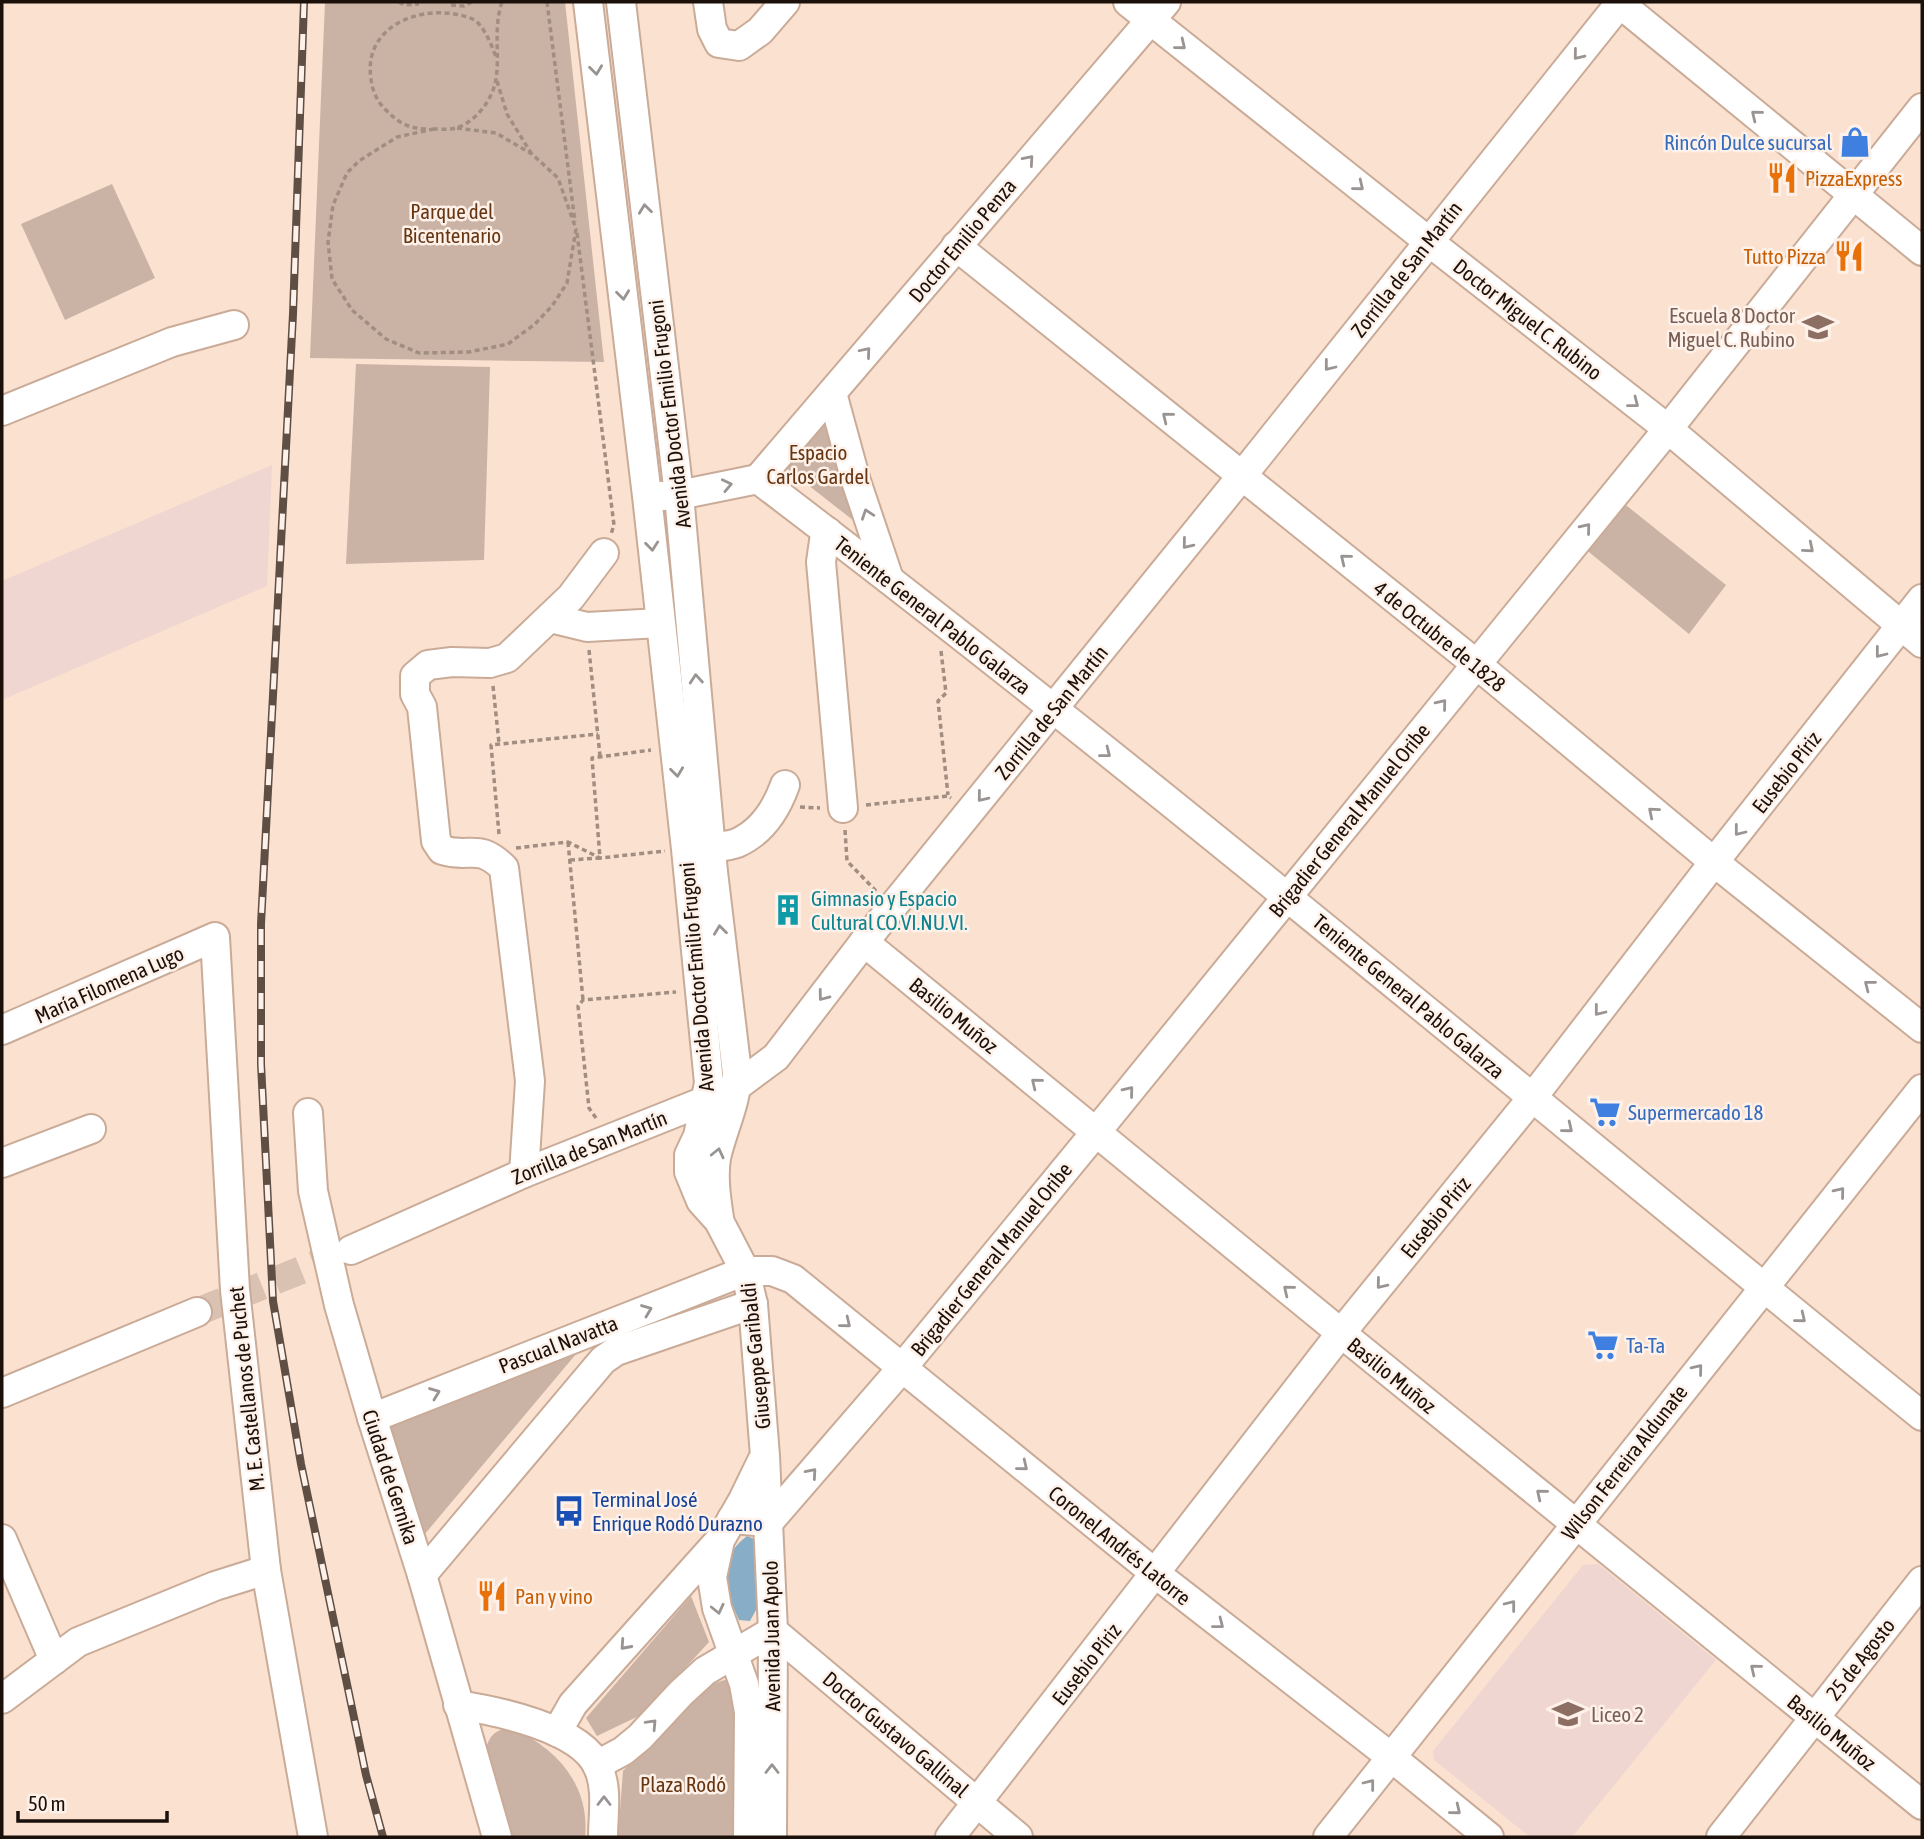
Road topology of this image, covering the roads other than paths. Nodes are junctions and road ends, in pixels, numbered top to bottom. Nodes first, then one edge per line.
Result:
1 (588, 2) edge
2 (621, 2) edge
3 (708, 2) edge
4 (785, 2) edge
5 (1128, 2) edge
6 (1620, 2) edge
7 (1158, 11) edge
8 (1922, 108) edge
9 (1853, 194) junction
10 (1428, 241) junction
11 (956, 246) junction
12 (1922, 251) edge
13 (234, 325) dead end
14 (832, 393) junction
15 (2, 411) edge
16 (1668, 429) junction
17 (1241, 477) junction
18 (758, 478) junction
19 (679, 495) junction
20 (647, 496) junction
21 (828, 531) junction
22 (604, 553) road end
23 (889, 579) junction
24 (1922, 599) edge
25 (550, 618) junction
26 (660, 623) junction
27 (1912, 635) edge
28 (1475, 663) junction
29 (1053, 710) junction
30 (785, 785) dead end
31 (843, 808) road end
32 (699, 848) junction
33 (1714, 862) junction
34 (1288, 896) junction
35 (215, 937) joint
36 (864, 942) junction
37 (1922, 1028) edge
38 (2, 1030) edge
39 (737, 1086) junction
40 (1922, 1089) edge
41 (1532, 1098) junction
42 (707, 1100) junction
43 (308, 1113) dead end
44 (643, 1125) junction
45 (91, 1129) dead end
46 (1096, 1132) junction
47 (692, 1149) junction
48 (2, 1163) edge
49 (524, 1173) junction
50 (719, 1221) junction
51 (351, 1250) tunnel mouth
52 (745, 1271) junction
53 (1763, 1287) junction
54 (753, 1304) junction
55 (197, 1312) tunnel mouth
56 (1341, 1333) junction
57 (902, 1368) junction
58 (2, 1393) edge
59 (1922, 1416) edge
60 (372, 1418) junction
61 (765, 1456) junction
62 (1576, 1522) junction
63 (767, 1524) junction
64 (726, 1529) junction
65 (2, 1539) edge
66 (266, 1570) junction
67 (1156, 1574) junction
68 (422, 1575) junction
69 (1922, 1581) edge
70 (773, 1631) junction
71 (734, 1654) junction
72 (54, 1660) junction
73 (2, 1699) edge
74 (458, 1705) junction
75 (1814, 1718) junction
76 (557, 1732) junction
77 (1391, 1757) junction
78 (597, 1765) junction
79 (977, 1802) junction
80 (1922, 1805) edge
81 (313, 1837) edge
82 (497, 1837) edge
83 (603, 1837) edge
84 (748, 1837) edge
85 (772, 1837) edge
86 (950, 1837) edge
87 (1018, 1837) edge
88 (1328, 1837) edge
89 (1489, 1837) edge
90 (1721, 1837) edge

1 -> 20 street, Avenida Doctor Emilio Frugoni
19 -> 2 street, Avenida Doctor Emilio Frugoni
3 - 4 street
5 - 7 street, Doctor Miguel C. Rubino
9 -> 6 street
6 -> 10 street, Zorrilla de San Martín
7 -> 10 street, Doctor Miguel C. Rubino
11 -> 7 street, Doctor Emilio Penza
8 - 9 street, Brigadier General Manuel Oribe
9 - 12 street
9 - 16 street, Brigadier General Manuel Oribe
10 -> 16 street, Doctor Miguel C. Rubino
10 -> 17 street, Zorrilla de San Martín
14 -> 11 street, Doctor Emilio Penza
17 -> 11 street, 4 de Octubre de 1828
13 - 15 street
14 - 18 street, Doctor Emilio Penza
23 -> 14 street
16 -> 27 street, Doctor Miguel C. Rubino
28 -> 16 street, Brigadier General Manuel Oribe
28 -> 17 street, 4 de Octubre de 1828
17 -> 29 street, Zorrilla de San Martín
19 -> 18 street
18 - 21 street, Teniente General Pablo Galarza
19 - 20 street
32 -> 19 street, Avenida Doctor Emilio Frugoni
20 -> 26 street, Avenida Doctor Emilio Frugoni
21 - 23 street, Teniente General Pablo Galarza
21 - 31 street
22 - 25 street
23 - 29 street, Teniente General Pablo Galarza
24 - 27 street, Eusebio Píriz
25 - 26 street
25 - 49 street
26 -> 32 street, Avenida Doctor Emilio Frugoni
27 -> 33 street, Eusebio Píriz
33 -> 28 street, 4 de Octubre de 1828
34 -> 28 street, Brigadier General Manuel Oribe
29 -> 34 street, Teniente General Pablo Galarza
29 -> 36 street, Zorrilla de San Martín
30 - 32 street
39 -> 32 street, Avenida Doctor Emilio Frugoni
32 - 42 street, Avenida Doctor Emilio Frugoni
37 -> 33 street, 4 de Octubre de 1828
33 -> 41 street, Eusebio Píriz
34 - 41 street, Teniente General Pablo Galarza
46 -> 34 street, Brigadier General Manuel Oribe
35 - 38 street, María Filomena Lugo
35 - 66 street, M. E. Castellanos de Puchet
36 -> 39 street, Zorrilla de San Martín
46 -> 36 street, Basilio Muñoz
39 - 42 street, Zorrilla de San Martín
50 -> 39 street, Avenida Doctor Emilio Frugoni
53 -> 40 street, Wilson Ferreira Aldunate
41 -> 53 street, Teniente General Pablo Galarza
41 -> 56 street, Eusebio Píriz
42 - 44 street, Zorrilla de San Martín
42 - 47 street, Avenida Doctor Emilio Frugoni
43 - 60 street, Ciudad de Gernika
44 - 47 street
44 - 49 street, Zorrilla de San Martín
45 - 48 street
56 -> 46 street, Basilio Muñoz
46 - 57 street, Brigadier General Manuel Oribe
47 - 50 street, Avenida Doctor Emilio Frugoni
49 - 51 street, Zorrilla de San Martín
50 - 52 street, Giuseppe Garibaldi
52 - 54 street, Giuseppe Garibaldi
52 -> 57 street, Coronel Andrés Latorre
60 -> 52 street, Pascual Navatta
53 -> 59 street, Teniente General Pablo Galarza
62 -> 53 street, Wilson Ferreira Aldunate
54 - 61 street, Giuseppe Garibaldi
54 - 68 street
55 - 58 street
62 -> 56 street, Basilio Muñoz
56 - 67 street, Eusebio Píriz
63 -> 57 street, Brigadier General Manuel Oribe
57 -> 67 street, Coronel Andrés Latorre
60 - 68 street, Ciudad de Gernika
61 - 63 street, Avenida Juan Apolo
61 - 64 street, Avenida Juan Apolo
75 -> 62 street, Basilio Muñoz
77 -> 62 street, Wilson Ferreira Aldunate
63 - 64 street
63 - 70 street, Avenida Juan Apolo
64 -> 71 street, Avenida Juan Apolo
64 -> 76 street
65 - 72 street
66 - 72 street
66 - 81 street, M. E. Castellanos de Puchet
67 -> 77 street, Coronel Andrés Latorre
67 - 79 street, Eusebio Píriz
68 - 74 street, Ciudad de Gernika
69 - 75 street, 25 de Agosto
70 - 71 street
70 - 79 street, Doctor Gustavo Gallinal
85 -> 70 street, Avenida Juan Apolo
78 -> 71 street
71 - 84 street, Avenida Juan Apolo
72 - 73 street
74 - 76 street
74 - 82 street, Ciudad de Gernika
75 - 80 street, Basilio Muñoz
75 - 90 street, 25 de Agosto
76 - 78 street
88 -> 77 street, Wilson Ferreira Aldunate
77 -> 89 street, Coronel Andrés Latorre
83 -> 78 street
79 - 86 street, Eusebio Píriz
79 - 87 street, Doctor Gustavo Gallinal

